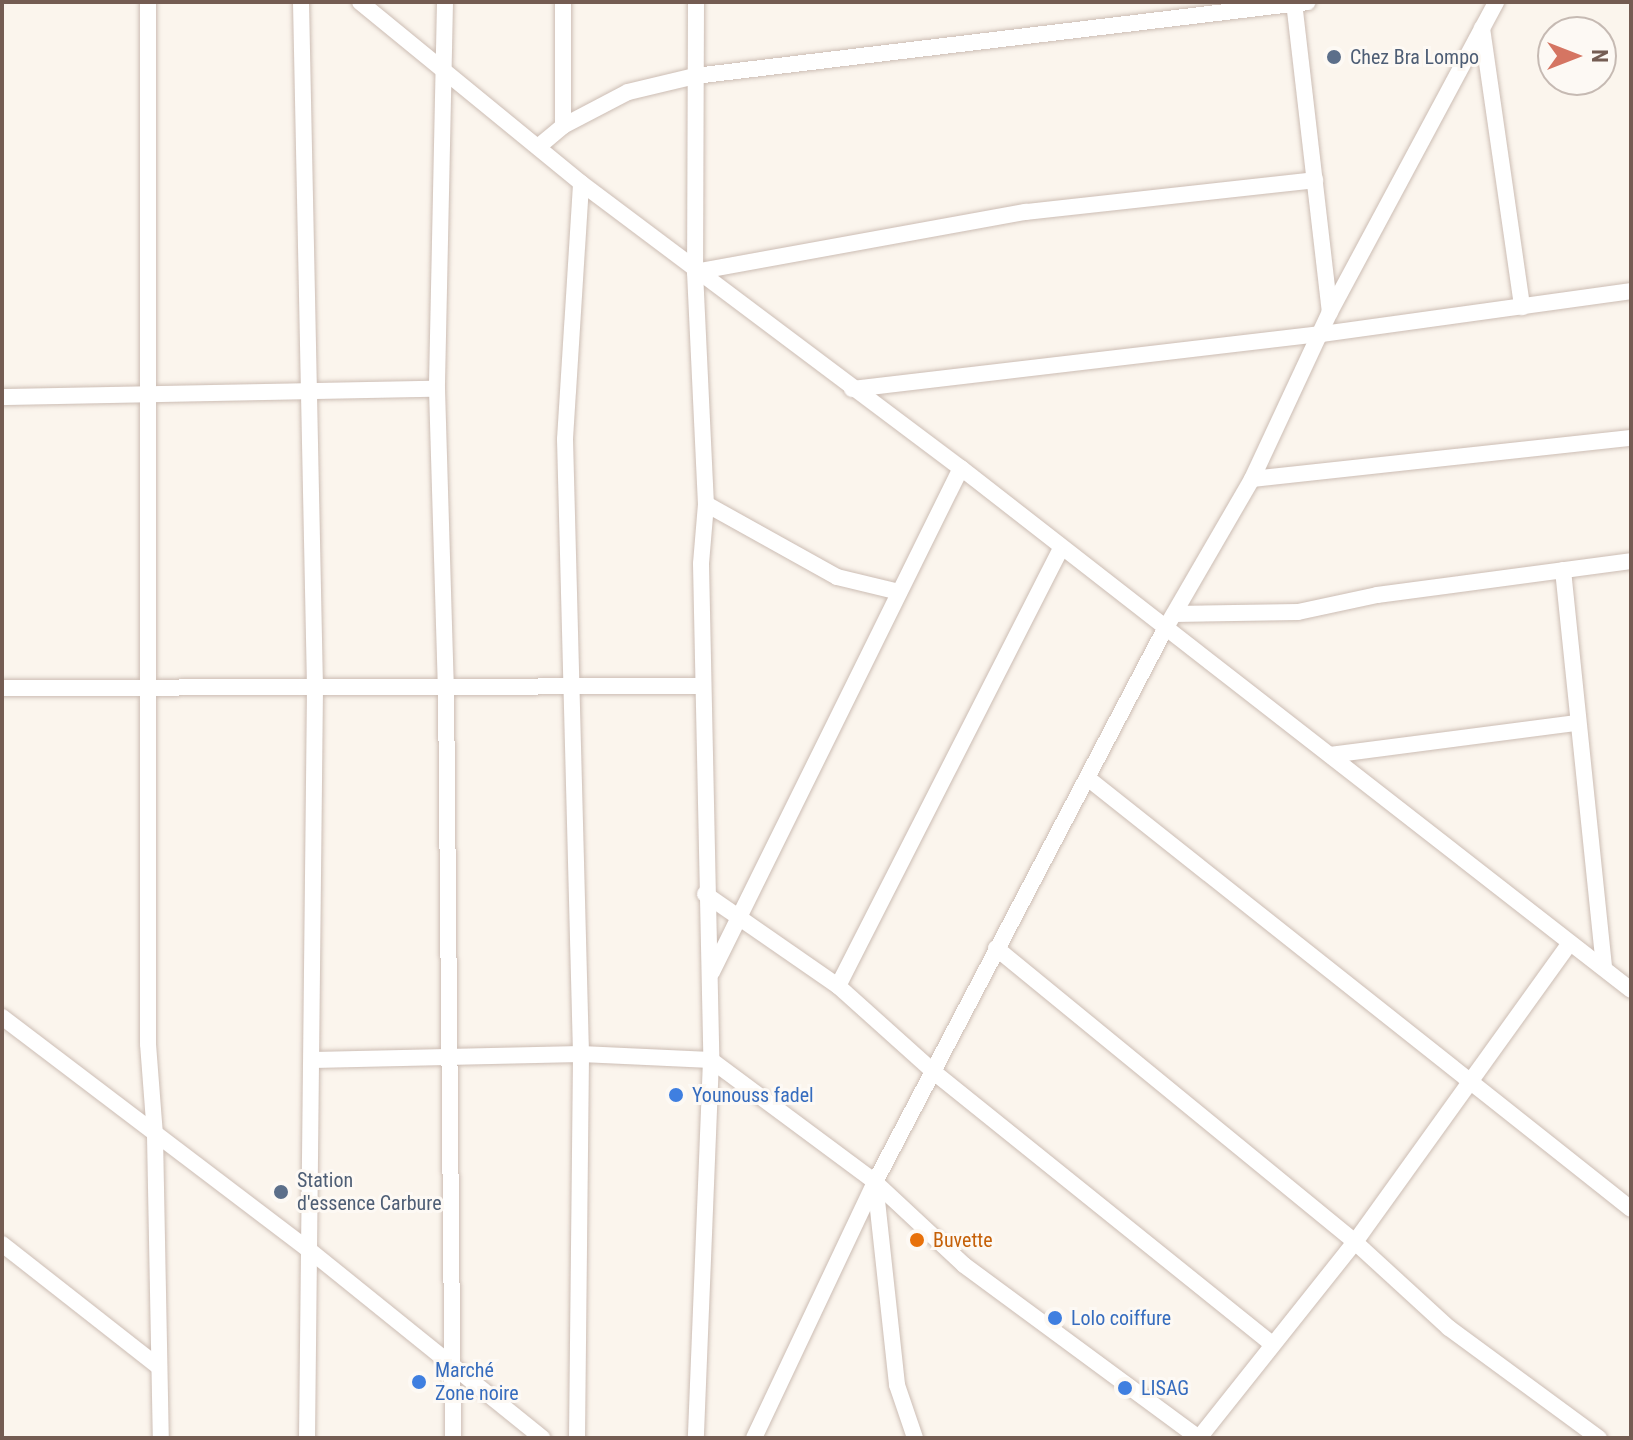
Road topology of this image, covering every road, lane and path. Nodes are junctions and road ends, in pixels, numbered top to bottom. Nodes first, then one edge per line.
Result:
1 (148, 2) edge
2 (301, 2) edge
3 (360, 2) edge
4 (445, 2) edge
5 (563, 2) edge
6 (696, 2) edge
7 (1299, 2) edge
8 (1496, 2) edge
9 (1482, 28) junction
10 (695, 76) junction
11 (447, 77) junction
12 (563, 126) junction
13 (538, 147) junction
14 (1315, 180) junction
15 (581, 183) junction
16 (695, 272) junction
17 (1631, 291) edge
18 (1522, 307) junction
19 (1330, 312) junction
20 (1322, 334) junction
21 (437, 389) junction
22 (852, 389) junction
23 (144, 392) junction
24 (306, 393) junction
25 (2, 397) edge
26 (1631, 438) edge
27 (961, 468) junction
28 (1252, 479) junction
29 (706, 504) junction
30 (1061, 548) junction
31 (1631, 561) edge
32 (1563, 570) junction
33 (899, 592) junction
34 (1170, 621) junction
35 (446, 686) junction
36 (570, 686) junction
37 (702, 686) junction
38 (146, 687) junction
39 (2, 688) edge
40 (315, 688) junction
41 (1575, 723) junction
42 (1330, 755) junction
43 (1090, 780) junction
44 (705, 894) junction
45 (741, 917) junction
46 (1570, 943) junction
47 (996, 948) junction
48 (1604, 968) junction
49 (711, 975) junction
50 (838, 986) junction
51 (1631, 990) edge
52 (2, 1017) edge
53 (581, 1054) junction
54 (449, 1058) junction
55 (313, 1060) junction
56 (711, 1060) junction
57 (935, 1073) junction
58 (1469, 1082) junction
59 (155, 1136) junction
60 (875, 1182) junction
61 (1631, 1209) edge
62 (1355, 1242) junction
63 (2, 1244) edge
64 (308, 1249) junction
65 (1272, 1344) junction
66 (453, 1366) junction
67 (159, 1367) junction
68 (161, 1438) edge
69 (307, 1438) edge
70 (453, 1438) edge
71 (542, 1438) edge
72 (577, 1438) edge
73 (696, 1438) edge
74 (754, 1438) edge
75 (915, 1438) edge
76 (1199, 1438) edge
77 (1599, 1438) edge

1 - 23 street
2 - 24 street
3 - 11 street
4 - 11 street
5 - 12 street
6 - 10 street
7 - 10 street
7 - 14 street
8 - 9 street
9 - 18 street
9 - 19 street
10 - 12 street
10 - 16 street
11 - 13 street
11 - 21 street
12 - 13 street
13 - 15 street
14 - 16 street
14 - 19 street
15 - 16 street
15 - 36 street
16 - 22 street
16 - 29 street
17 - 18 street
18 - 20 street
19 - 20 street
20 - 22 street
20 - 28 street
21 - 24 street
21 - 35 street
22 - 27 street
23 - 24 street
23 - 25 street
23 - 38 street
24 - 40 street
26 - 28 street
27 - 30 street
27 - 33 street
28 - 34 street
29 - 33 street
29 - 37 street
30 - 34 street
30 - 50 street
31 - 32 street
32 - 34 street
32 - 41 street
33 - 45 street
34 - 42 street
34 - 43 street
35 - 36 street
35 - 40 street
35 - 54 street
36 - 37 street
36 - 53 street
37 - 44 street
38 - 39 street
38 - 40 street
38 - 59 street
40 - 55 street
41 - 42 street
41 - 48 street
42 - 46 street
43 - 47 street
43 - 58 street
44 - 45 street
44 - 49 street
45 - 49 street
45 - 50 street
46 - 48 street
46 - 58 street
47 - 57 street
47 - 62 street
48 - 51 street
49 - 56 street
50 - 57 street
52 - 59 street
53 - 54 street
53 - 56 street
53 - 72 street
54 - 55 street
54 - 66 street
55 - 64 street
56 - 60 street
56 - 73 street
57 - 60 street
57 - 65 street
58 - 61 street
58 - 62 street
59 - 64 street
59 - 67 street
60 - 74 street
60 - 75 street
60 - 76 street
62 - 65 street
62 - 77 street
63 - 67 street
64 - 66 street
64 - 69 street
65 - 76 street
66 - 70 street
66 - 71 street
67 - 68 street

